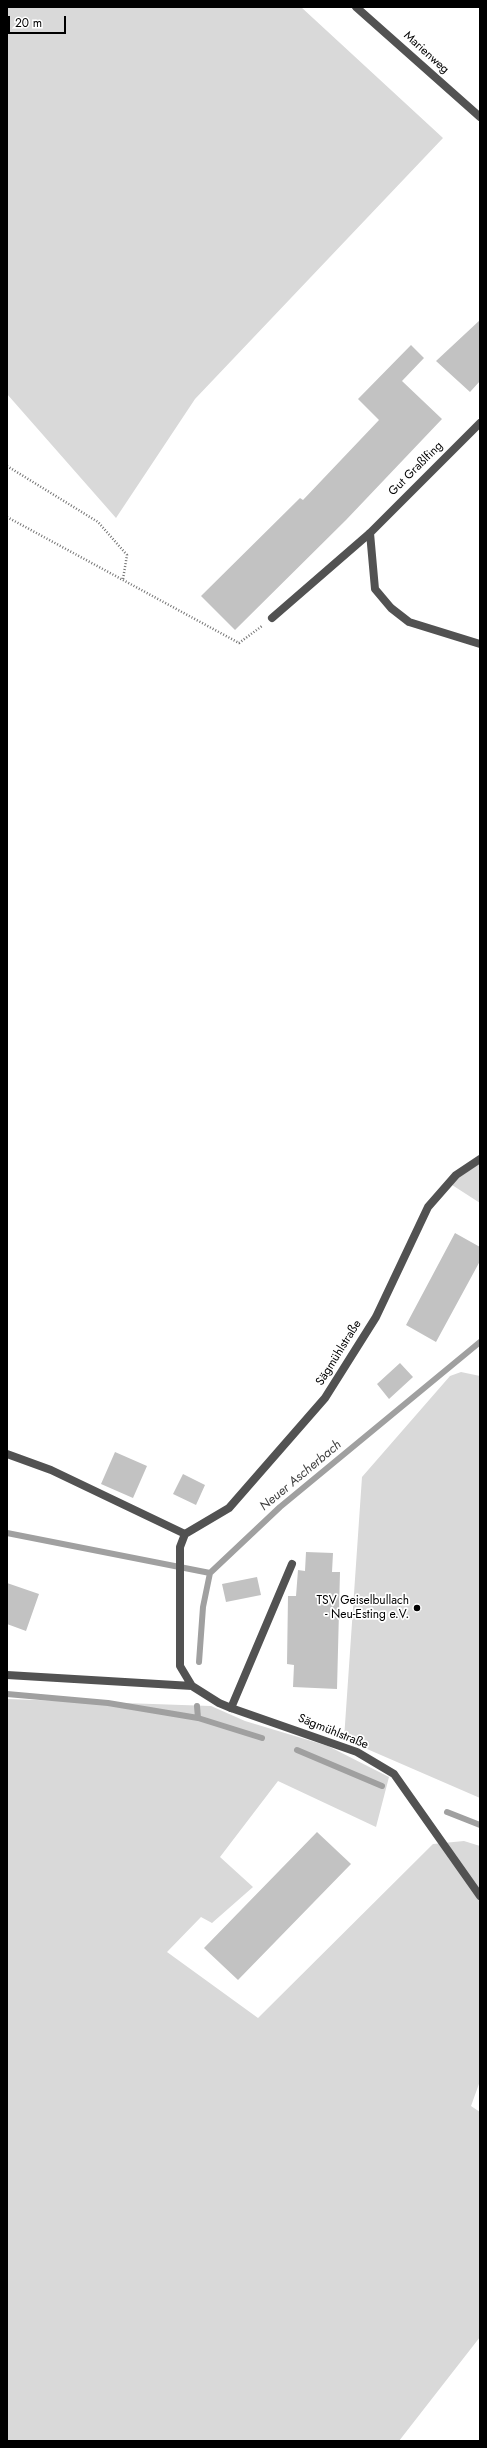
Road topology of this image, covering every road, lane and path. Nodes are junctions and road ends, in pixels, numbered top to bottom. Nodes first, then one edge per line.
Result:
1 (356, 7) edge
2 (480, 117) edge
3 (480, 423) edge
4 (7, 466) edge
5 (7, 517) edge
6 (370, 533) junction
7 (123, 579) junction
8 (272, 618) joint
9 (480, 644) edge
10 (480, 1159) edge
11 (7, 1454) edge
12 (185, 1534) junction
13 (292, 1564) dead end
14 (7, 1675) edge
15 (192, 1686) junction
16 (231, 1708) junction
17 (480, 1896) edge

1 - 2 street, Marienweg
3 - 6 street, Gut Graßlfing
4 - 7 path
5 - 7 path
6 - 8 street, Gut Graßlfing
6 - 9 street
7 - 8 path
10 - 12 street, Sägmühlstraße
11 - 12 street
12 - 15 street, Sägmühlstraße
13 - 16 street
14 - 15 street, Sägmühlstraße
15 - 16 street, Sägmühlstraße
16 - 17 street, Sägmühlstraße

